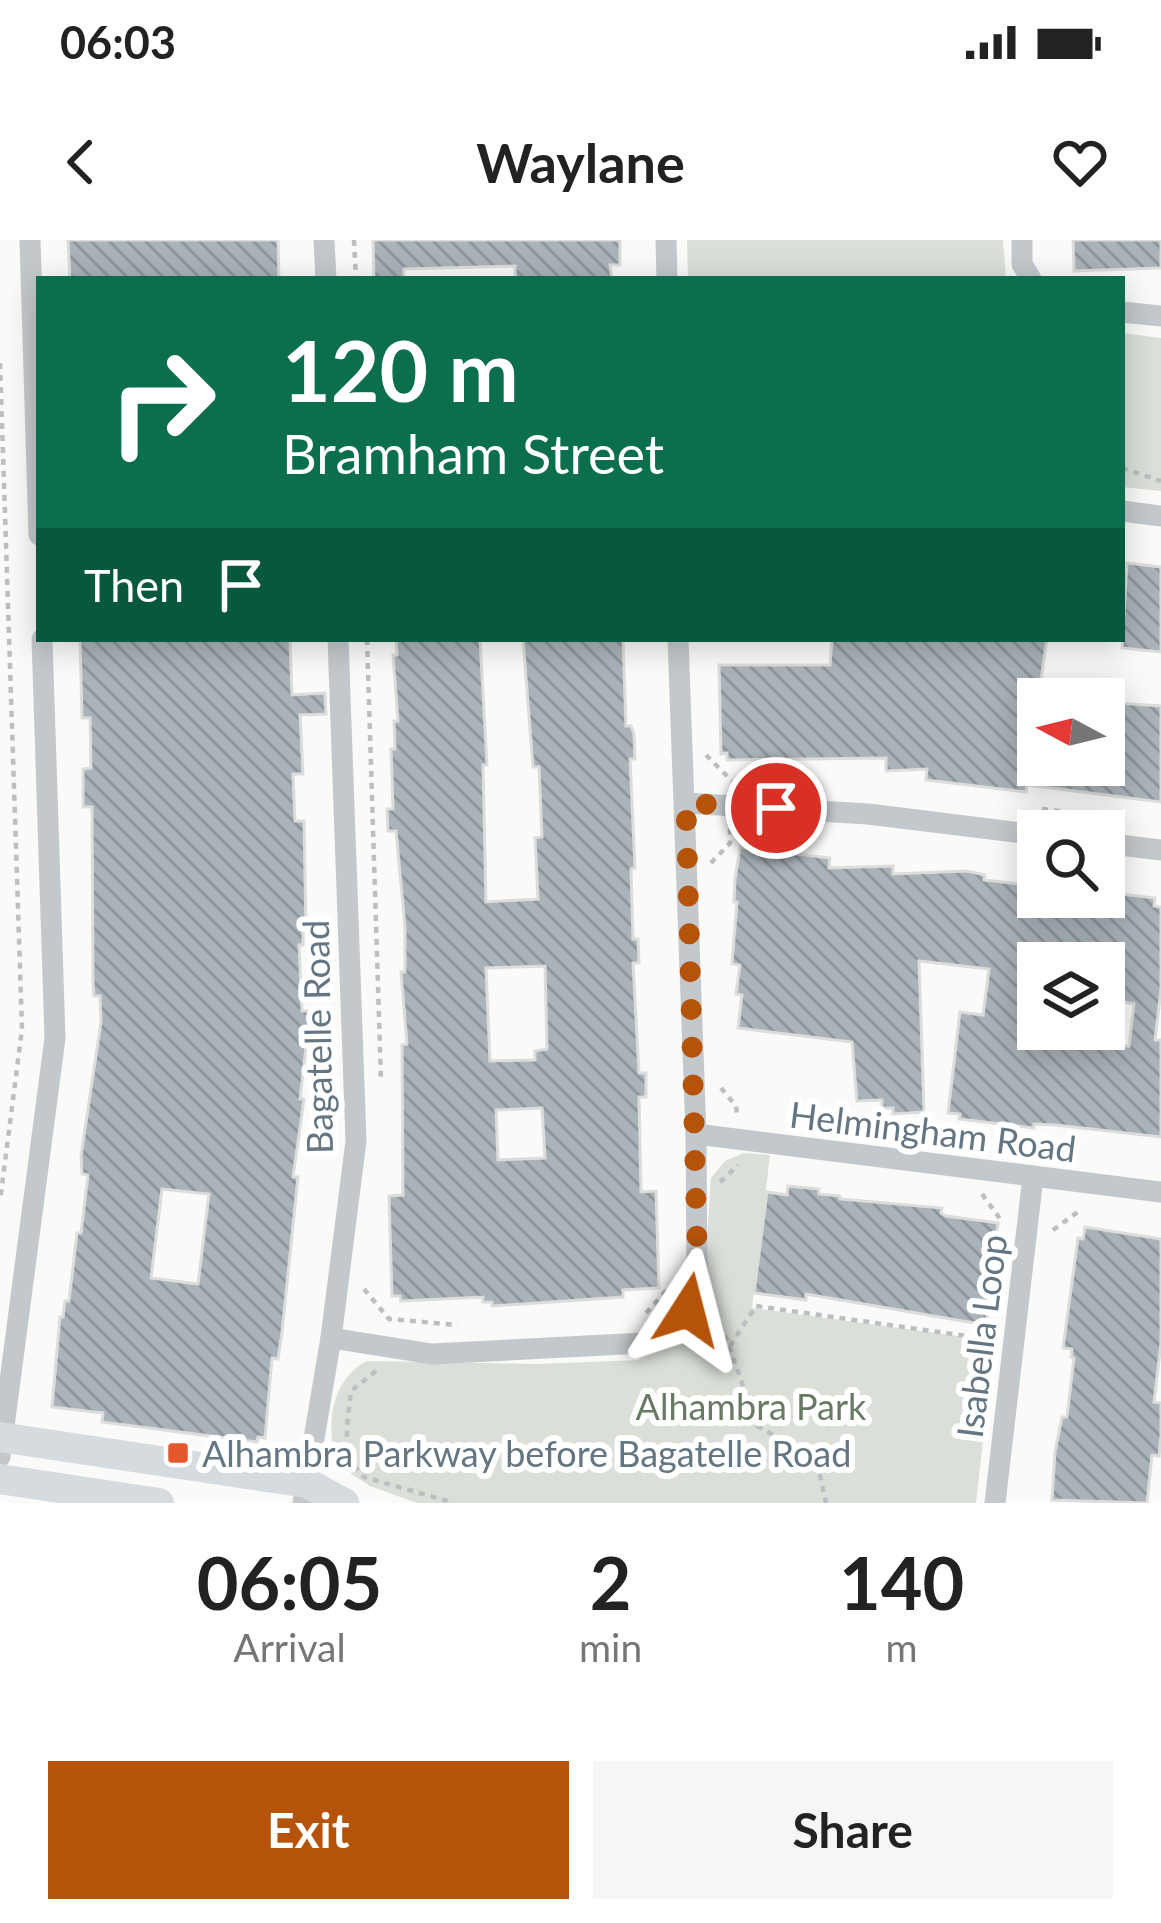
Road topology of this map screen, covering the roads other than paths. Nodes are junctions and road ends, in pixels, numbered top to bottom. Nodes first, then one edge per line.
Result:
1 (30, 240) edge
2 (324, 240) edge
3 (666, 240) edge
4 (1022, 240) edge
5 (326, 276) edge
6 (667, 276) edge
7 (1029, 276) edge
8 (1125, 312) edge
9 (1161, 316) edge
10 (36, 437) edge
11 (1125, 512) edge
12 (1161, 516) edge
13 (42, 642) edge
14 (338, 642) edge
15 (678, 642) edge
16 (686, 803) junction
17 (1017, 832) edge
18 (1125, 846) edge
19 (1161, 850) edge
20 (696, 1134) junction
21 (1033, 1177) junction
22 (1161, 1192) edge
23 (331, 1338) junction
24 (1, 1444) edge
25 (0, 1479) edge
26 (305, 1493) edge
27 (158, 1503) edge
28 (344, 1503) edge
29 (995, 1503) edge

1 - 10 street
2 - 5 street
3 - 6 street
4 - 7 street
8 - 9 street
11 - 12 street
13 - 24 street
14 - 23 street, Bagatelle Road
15 - 16 street
16 - 17 street
16 - 20 street
18 - 19 street
20 - 21 street, Helmingham Road
20 - 23 street
21 - 22 street, Helmingham Road
21 - 29 street, Isabella Loop
23 - 26 street, Bagatelle Road
24 - 26 street
25 - 27 street
26 - 28 street

